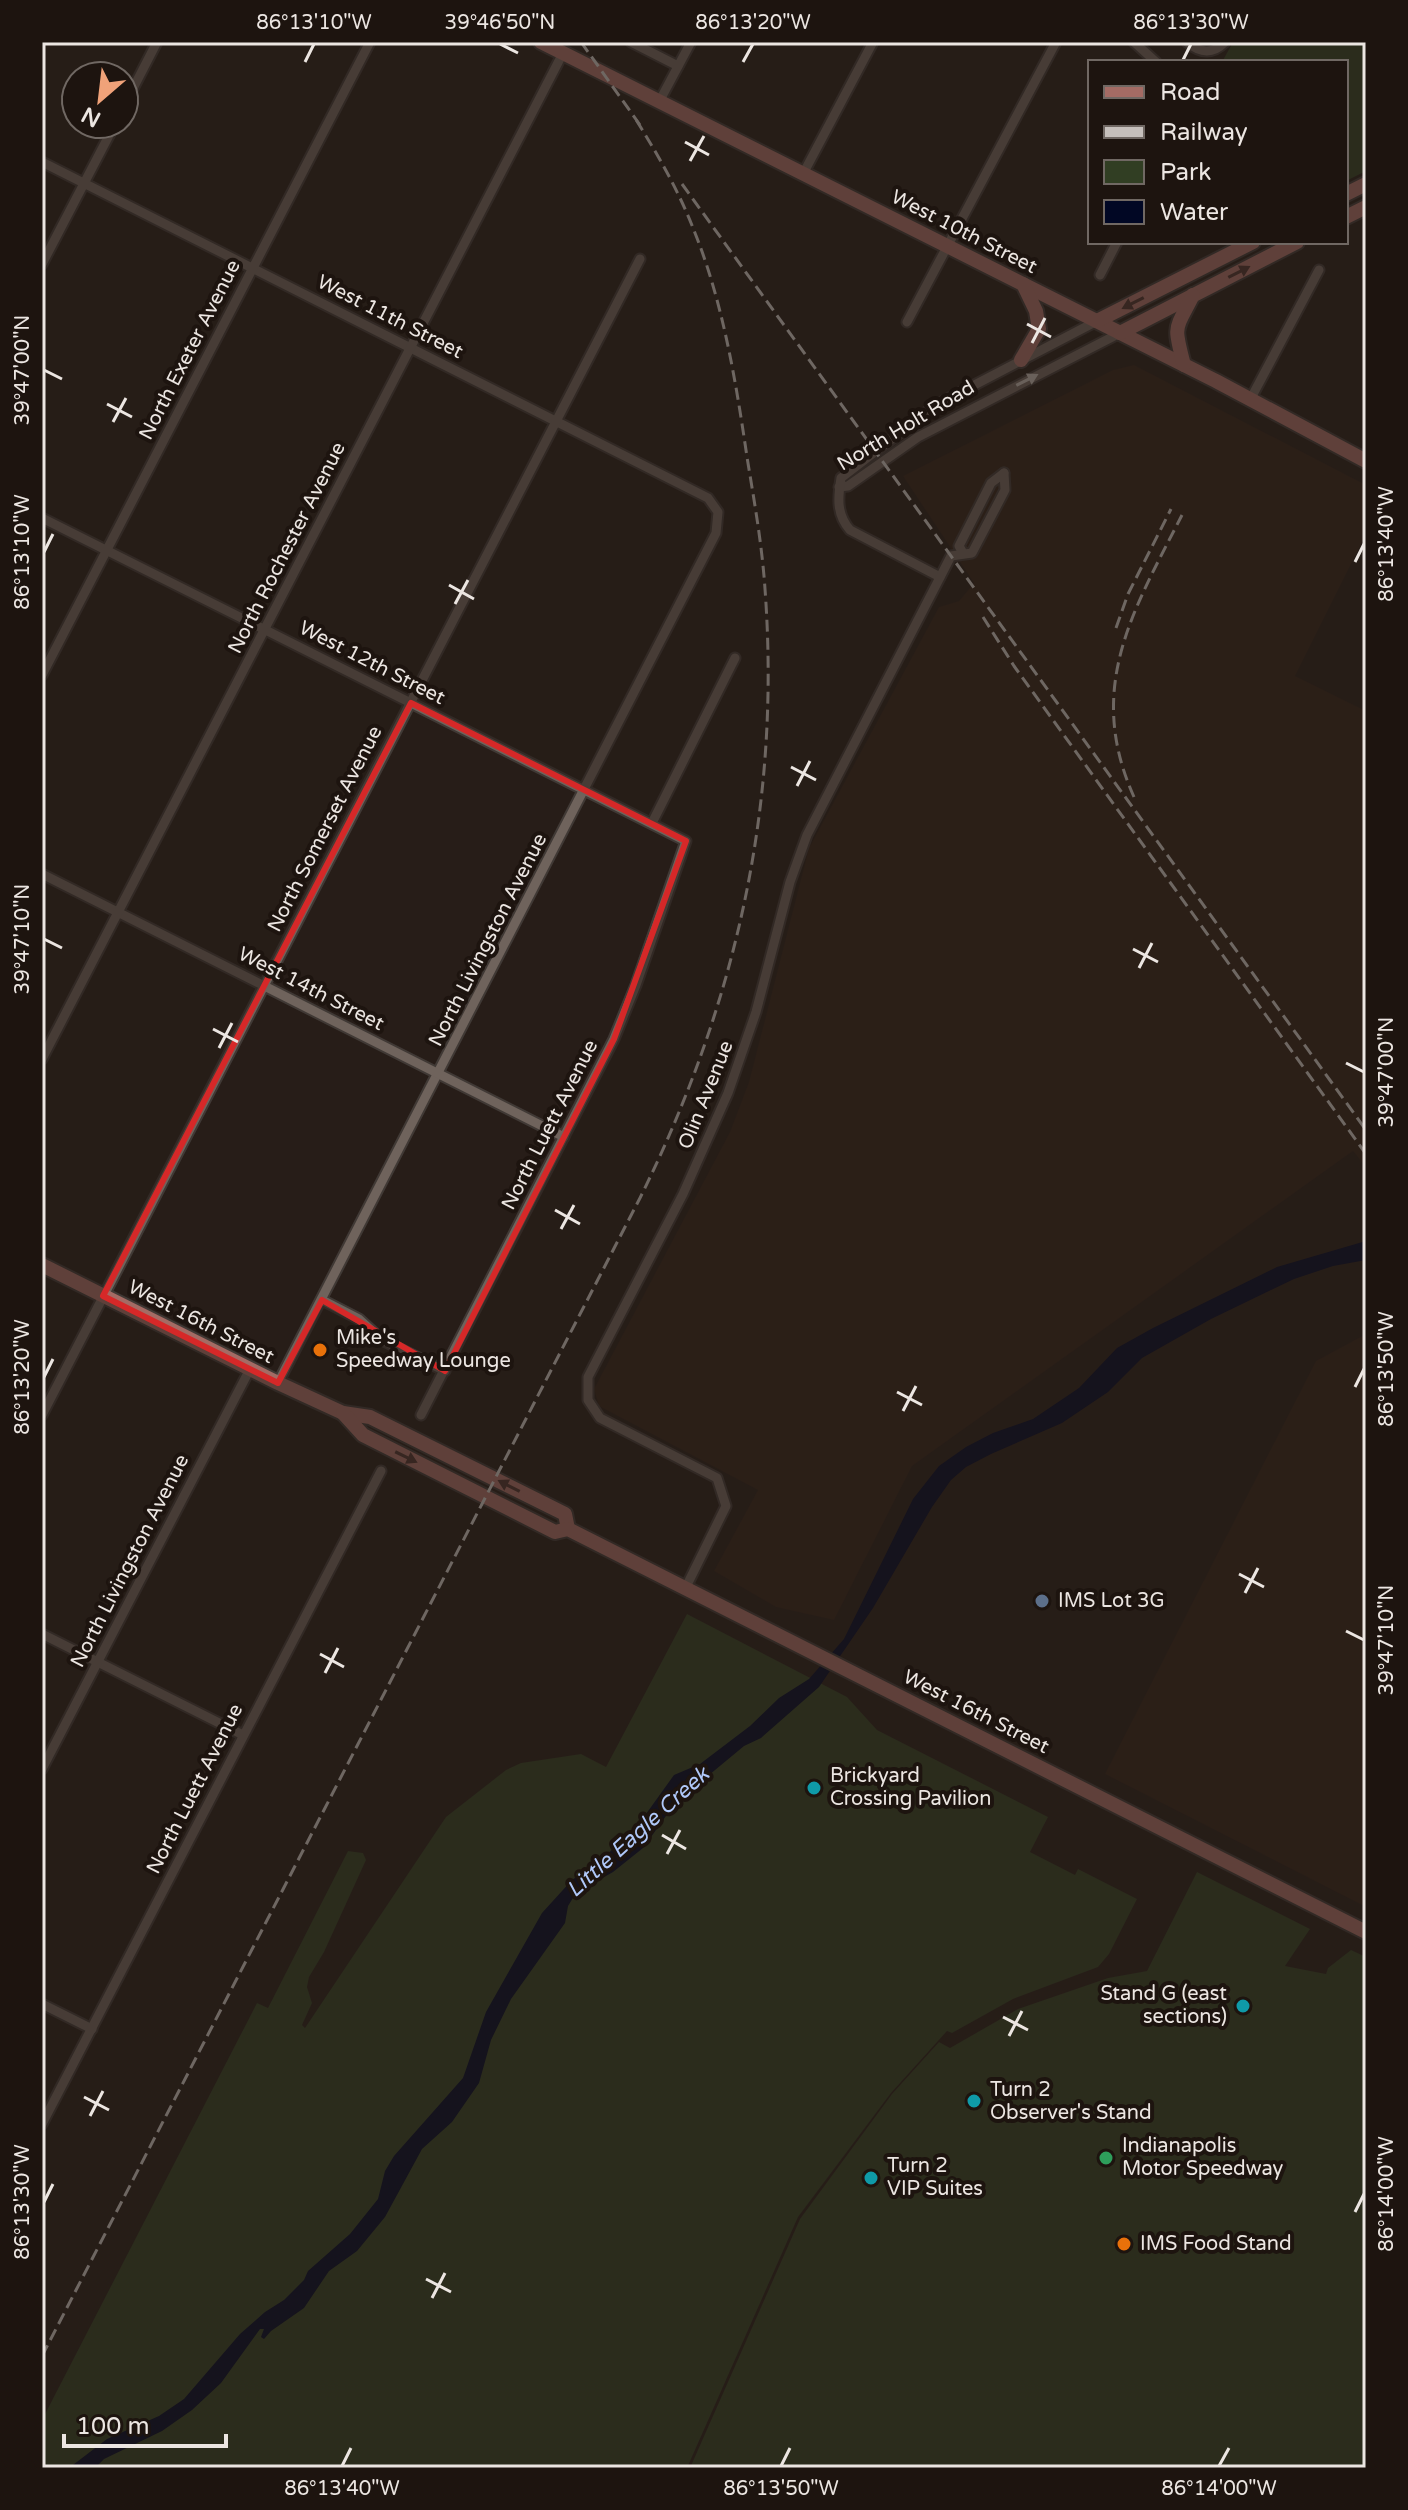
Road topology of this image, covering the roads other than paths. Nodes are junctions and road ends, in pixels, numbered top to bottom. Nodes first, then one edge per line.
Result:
1 (157, 42) edge
2 (370, 42) edge
3 (541, 42) edge
4 (631, 42) edge
5 (691, 42) edge
6 (873, 42) edge
7 (1056, 42) edge
8 (1134, 42) edge
9 (1187, 42) edge
10 (1224, 43) edge
11 (563, 53) junction
12 (1154, 60) edge
13 (678, 66) junction
14 (140, 75) edge
15 (659, 102) junction
16 (107, 140) edge
17 (42, 162) edge
18 (803, 174) junction
19 (84, 183) junction
20 (1366, 184) edge
21 (1348, 193) edge
22 (1366, 207) edge
23 (1348, 216) edge
24 (1116, 244) edge
25 (1249, 244) edge
26 (1293, 244) edge
27 (947, 246) junction
28 (640, 259) dead end
29 (42, 264) edge
30 (253, 268) junction
31 (1319, 270) dead end
32 (1100, 275) dead end
33 (1023, 284) junction
34 (1193, 295) junction
35 (1097, 321) junction
36 (907, 322) dead end
37 (1120, 333) junction
38 (411, 348) junction
39 (1021, 360) junction
40 (1184, 365) junction
41 (1250, 400) junction
42 (557, 421) junction
43 (1366, 461) edge
44 (839, 487) junction
45 (717, 510) joint
46 (42, 518) edge
47 (107, 550) junction
48 (963, 553) junction
49 (940, 577) junction
50 (265, 630) junction
51 (735, 658) dead end
52 (42, 675) edge
53 (411, 703) junction
54 (585, 791) junction
55 (652, 823) junction
56 (686, 841) joint
57 (42, 874) edge
58 (118, 913) junction
59 (264, 986) junction
60 (42, 1059) edge
61 (439, 1073) junction
62 (564, 1137) junction
63 (42, 1265) edge
64 (103, 1296) junction
65 (322, 1300) junction
66 (250, 1369) junction
67 (445, 1371) junction
68 (278, 1383) junction
69 (343, 1413) junction
70 (42, 1415) edge
71 (421, 1415) dead end
72 (381, 1471) dead end
73 (568, 1529) junction
74 (685, 1589) junction
75 (42, 1634) edge
76 (97, 1662) junction
77 (243, 1735) junction
78 (42, 1769) edge
79 (1366, 1932) edge
80 (42, 2004) edge
81 (92, 2029) junction
82 (42, 2124) edge

1 - 14 street
2 - 30 street, North Exeter Avenue
3 - 11 main road, West 10th Street
4 - 13 street
5 - 13 street
6 - 18 street
7 - 27 street
8 - 12 street
9 - 10 street
11 - 15 main road, West 10th Street
11 - 38 street, North Rochester Avenue
13 - 15 street
15 - 18 main road, West 10th Street
16 - 19 street
17 - 19 street, West 11th Street
18 - 27 main road, West 10th Street
19 - 29 street
19 - 30 street, West 11th Street
20 - 21 main road
22 - 23 main road
24 - 32 street
25 -> 35 main road, North Holt Road
34 -> 26 main road, North Holt Road
27 - 33 main road, West 10th Street
27 - 36 street
28 - 42 street, North Somerset Avenue
30 - 38 street, West 11th Street
30 - 47 street, North Exeter Avenue
31 - 41 street
33 - 35 main road, West 10th Street
33 - 39 main road
34 - 37 main road, North Holt Road
34 - 40 main road
35 - 37 main road, West 10th Street
35 - 39 street, North Holt Road
37 - 40 main road, West 10th Street
44 -> 37 street, North Holt Road
38 - 42 street, West 11th Street
38 - 50 street, North Rochester Avenue
39 - 44 street, North Holt Road
40 - 41 main road, West 10th Street
41 - 43 main road, West 10th Street
42 - 45 street, West 11th Street
42 - 53 street, North Somerset Avenue
44 - 49 street
45 - 54 street, North Livingston Avenue
46 - 47 street, West 12th Street
47 - 50 street, West 12th Street
47 - 52 street, North Exeter Avenue
48 - 48 street, Olin Avenue
48 - 49 street, Olin Avenue
49 - 74 street, Olin Avenue
50 - 53 street, West 12th Street
50 - 58 street, North Rochester Avenue
51 - 55 street
53 - 54 street, West 12th Street
53 - 59 street, North Somerset Avenue
54 - 55 street, West 12th Street
54 - 61 street, North Livingston Avenue
55 - 56 street, West 12th Street
56 - 62 street, North Luett Avenue
57 - 58 street, West 14th Street
58 - 59 street, West 14th Street
58 - 60 street, North Rochester Avenue
59 - 61 street, West 14th Street
59 - 64 street, North Somerset Avenue
61 - 62 street, West 14th Street
61 - 65 street, North Livingston Avenue
62 - 67 street, North Luett Avenue
63 - 64 main road, West 16th Street
64 - 66 main road, West 16th Street
64 - 70 street, North Somerset Avenue
65 - 67 street
65 - 68 street, North Livingston Avenue
66 - 68 main road, West 16th Street
66 - 76 street, North Livingston Avenue
67 - 71 street, North Luett Avenue
68 - 69 main road, West 16th Street
69 -> 73 main road, West 16th Street
73 -> 69 main road, West 16th Street
72 - 77 street, North Luett Avenue
73 - 74 main road, West 16th Street
74 - 79 main road, West 16th Street
75 - 76 street
76 - 77 street
76 - 78 street, North Livingston Avenue
77 - 81 street, North Luett Avenue
80 - 81 street
81 - 82 street, North Luett Avenue

